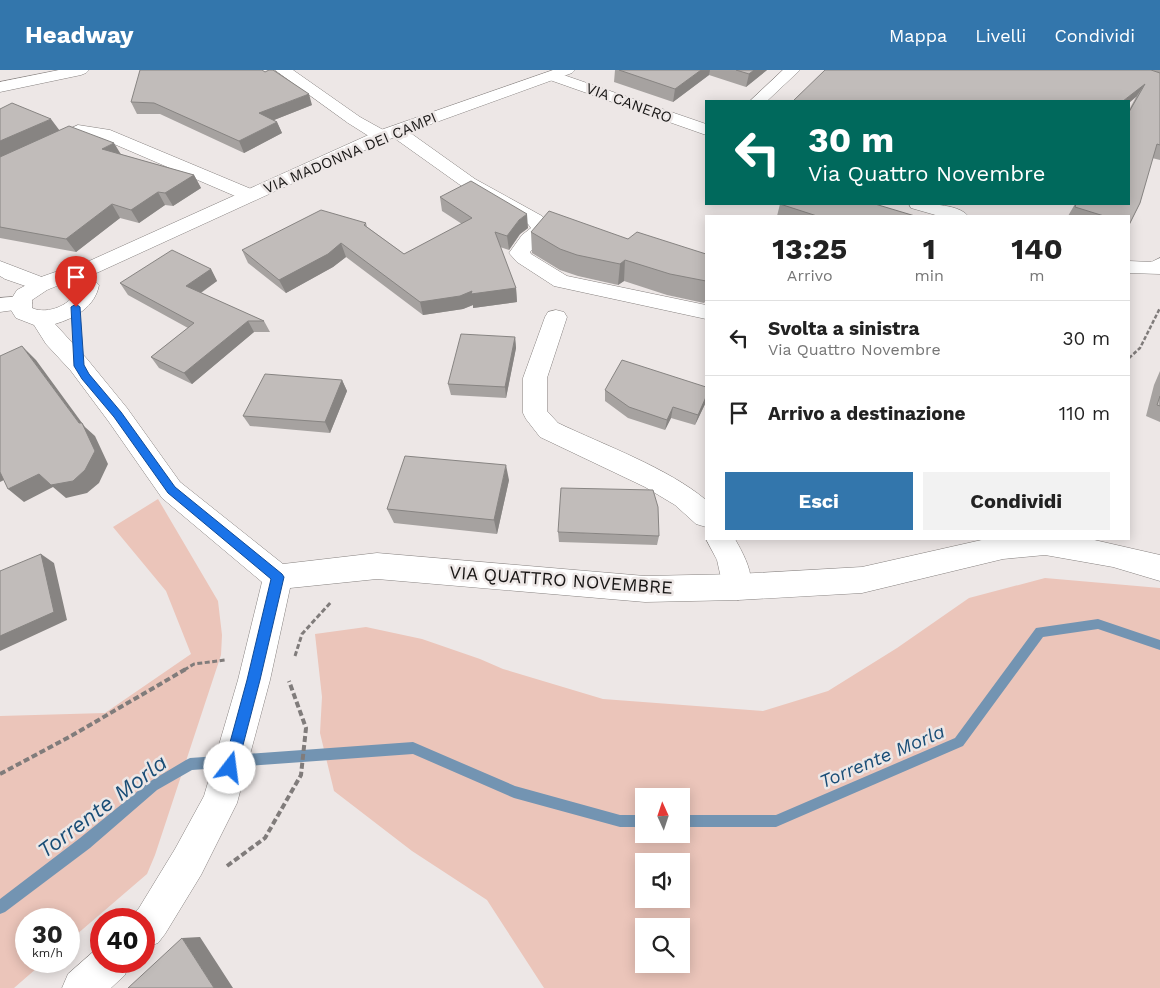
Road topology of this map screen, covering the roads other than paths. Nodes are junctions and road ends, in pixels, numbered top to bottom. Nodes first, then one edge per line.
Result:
1 (81, 70) edge
2 (283, 70) edge
3 (792, 70) edge
4 (560, 73) edge
5 (0, 87) edge
6 (759, 100) edge
7 (705, 130) edge
8 (389, 134) junction
9 (0, 168) edge
10 (249, 195) junction
11 (921, 205) edge
12 (955, 215) edge
13 (1160, 264) edge
14 (0, 267) edge
15 (1130, 267) edge
16 (80, 283) junction
17 (40, 284) junction
18 (10, 304) edge
19 (705, 312) edge
20 (556, 317) dead end
21 (43, 318) junction
22 (76, 323) junction
23 (79, 366) junction
24 (705, 515) edge
25 (721, 540) edge
26 (1160, 568) edge
27 (278, 577) junction
28 (738, 587) junction
29 (155, 916) edge
30 (99, 973) edge
31 (82, 988) edge

1 - 5 street
2 - 8 street
3 - 6 street
4 - 7 street, VIA CANERO
4 - 8 street, VIA MADONNA DEI CAMPI
8 - 10 street, VIA MADONNA DEI CAMPI
8 - 19 street
9 - 10 street
10 - 16 street, VIA MADONNA DEI CAMPI
11 - 12 street
13 - 15 street
14 - 17 street
16 - 17 street
16 - 22 street
17 - 18 street
18 - 21 street
20 - 24 street
21 - 22 street
21 - 23 street
22 - 23 street
23 - 27 street
25 - 28 street
26 - 28 street, VIA QUATTRO NOVEMBRE
27 - 28 street, VIA QUATTRO NOVEMBRE
27 - 29 street
30 - 31 street

